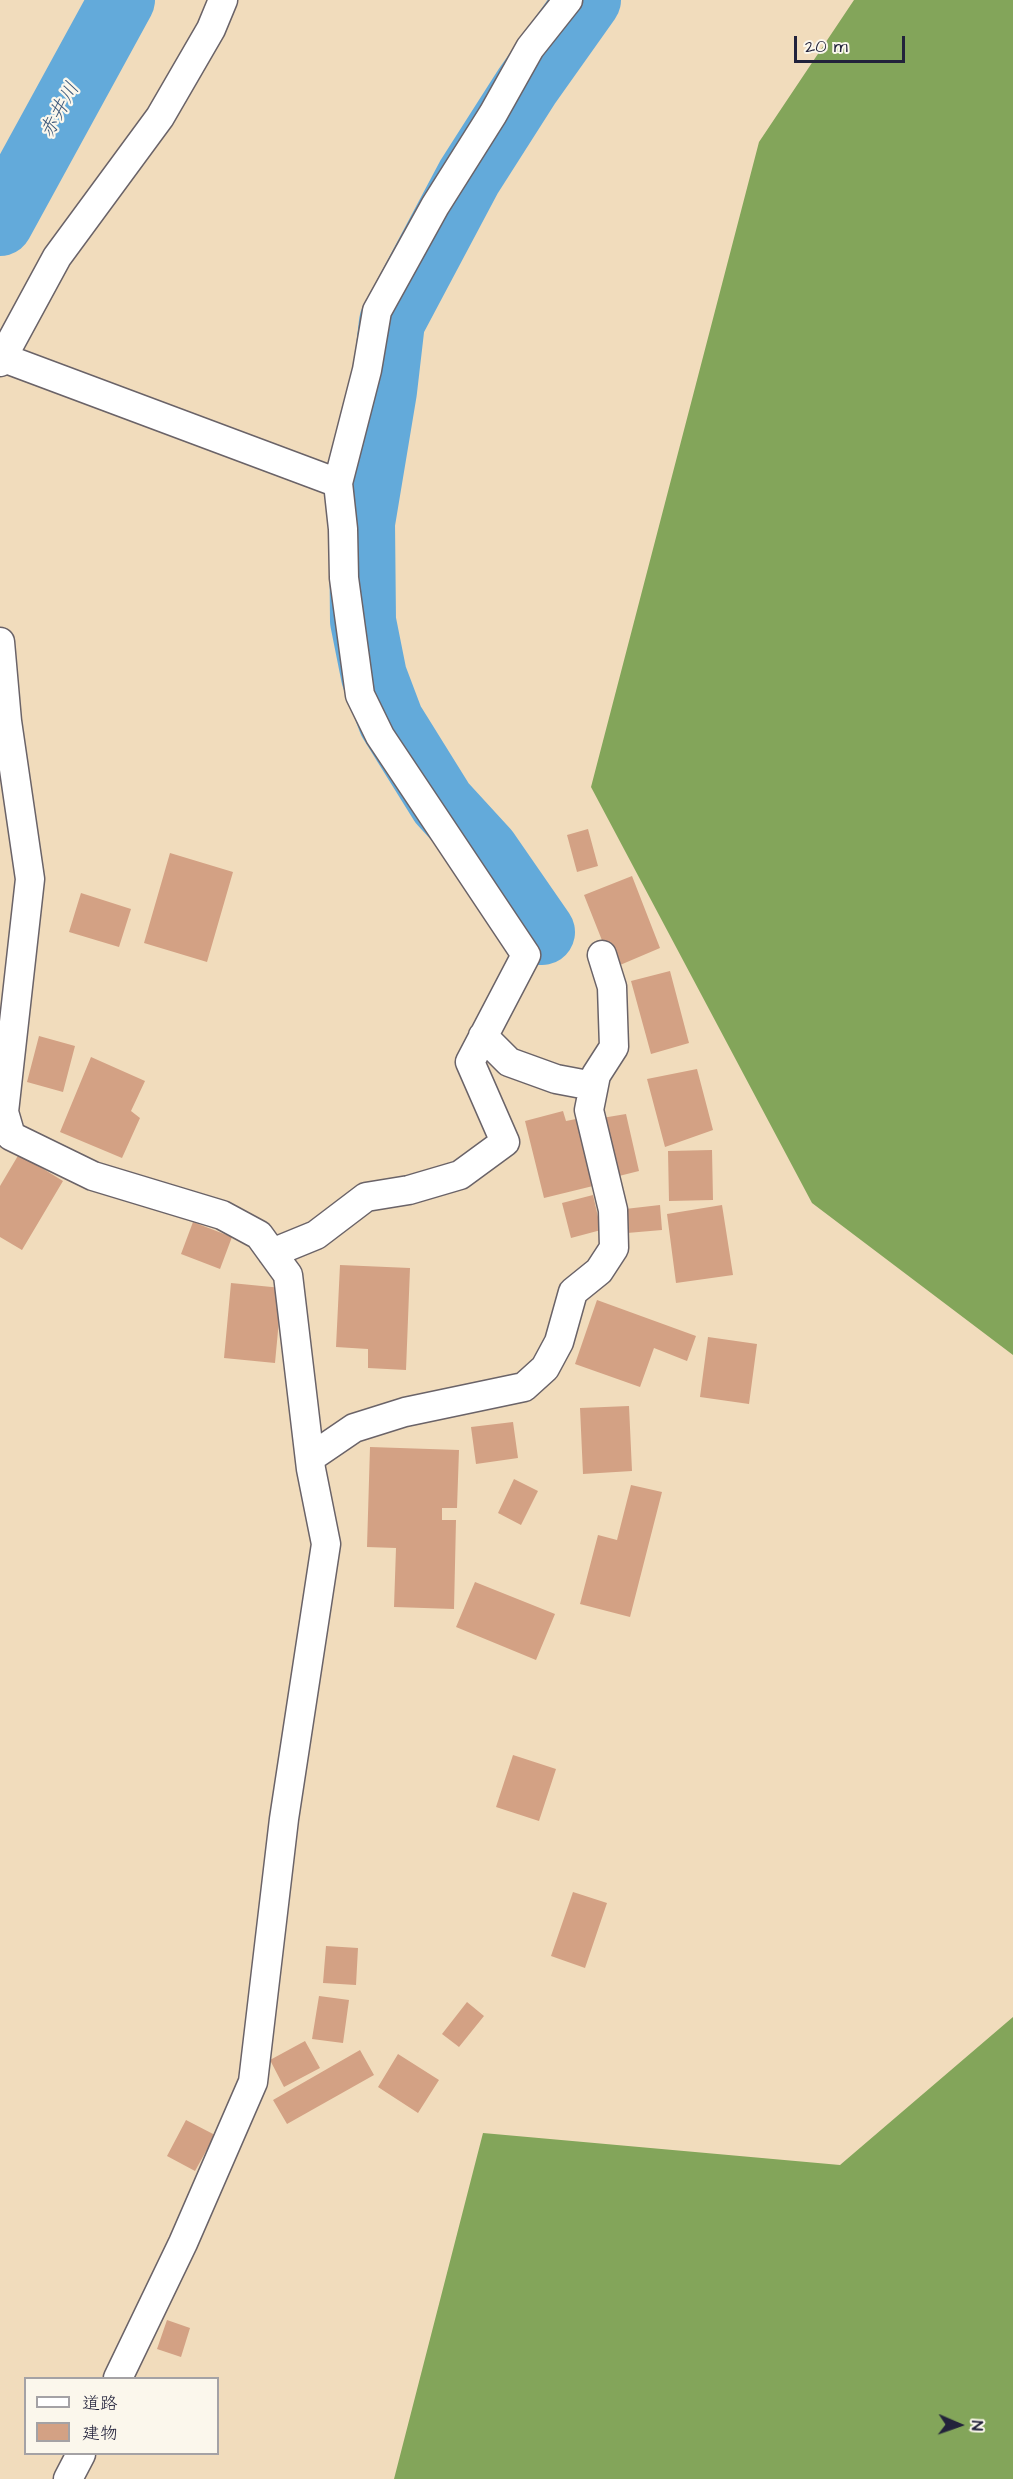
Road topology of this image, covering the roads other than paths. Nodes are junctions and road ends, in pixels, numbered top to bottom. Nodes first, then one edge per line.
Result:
1 (223, 0) edge
2 (568, 0) edge
3 (1, 359) edge
4 (338, 483) junction
5 (0, 642) edge
6 (602, 955) dead end
7 (483, 1036) junction
8 (593, 1086) junction
9 (2, 1111) edge
10 (272, 1252) junction
11 (310, 1458) junction
12 (119, 2377) edge
13 (80, 2455) edge
14 (68, 2479) edge

1 - 3 street
2 - 4 street
3 - 4 street
4 - 7 street
5 - 9 street
6 - 8 street
7 - 8 street
7 - 10 street
8 - 11 street
9 - 10 street
10 - 11 street
11 - 12 street
13 - 14 street

